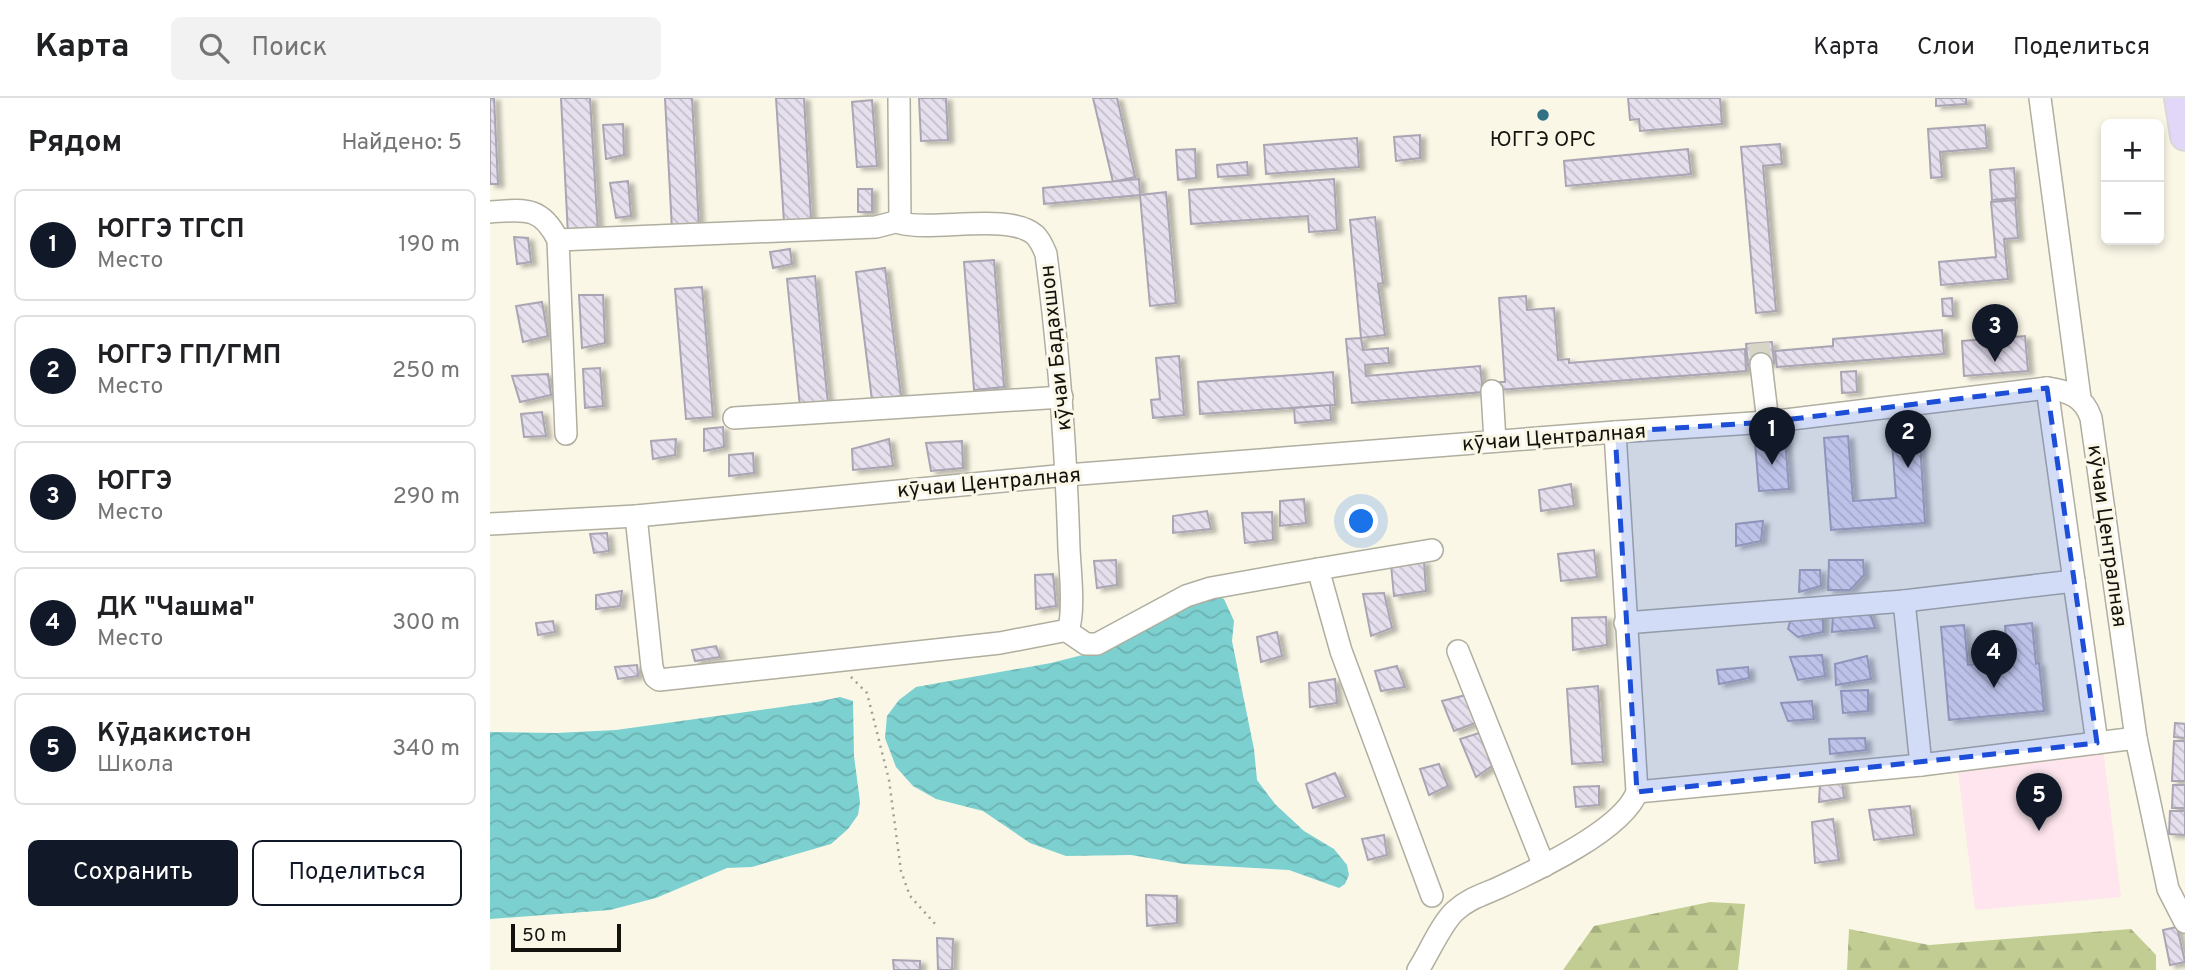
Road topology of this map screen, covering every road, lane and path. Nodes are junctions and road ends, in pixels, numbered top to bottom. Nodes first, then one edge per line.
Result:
1 (899, 98) edge
2 (2040, 98) edge
3 (2179, 98) edge
4 (2185, 136) edge
5 (490, 212) edge
6 (899, 221) junction
7 (558, 240) junction
8 (1761, 364) tunnel mouth
9 (2047, 388) junction
10 (1492, 391) dead end
11 (1062, 397) junction
12 (2080, 398) junction
13 (734, 418) dead end
14 (1768, 422) junction
15 (1615, 432) junction
16 (566, 434) dead end
17 (1495, 441) junction
18 (1067, 475) junction
19 (636, 516) junction
20 (490, 524) edge
21 (1432, 550) dead end
22 (1318, 569) junction
23 (2074, 581) junction
24 (1904, 601) junction
25 (1625, 623) junction
26 (1066, 631) junction
27 (1458, 651) dead end
28 (828, 662) junction
29 (2136, 738) junction
30 (2097, 743) junction
31 (1922, 765) junction
32 (1637, 792) junction
33 (1544, 866) junction
34 (2177, 894) edge
35 (1432, 896) dead end
36 (2185, 922) edge
37 (937, 926) dead end
38 (1418, 970) edge

1 - 6 street
2 - 12 street
3 - 4 main road
5 - 7 street
6 - 7 street
6 - 11 street, кӯчаи Бадахшон
7 - 16 street
8 - 14 street
9 - 12 street, кӯчаи Централная
9 - 14 street, кӯчаи Централная
9 - 23 street
10 - 17 street
11 - 13 street
11 - 18 street, кӯчаи Бадахшон
12 - 29 street, кӯчаи Централная
14 - 15 street, кӯчаи Централная
15 - 17 street, кӯчаи Централная
15 - 25 street
17 - 18 street, кӯчаи Централная
18 - 19 street, кӯчаи Централная
18 - 26 street, кӯчаи Бадахшон
19 - 20 street, кӯчаи Централная
19 - 28 street
21 - 22 street
22 - 26 street
22 - 35 street
23 - 24 street
23 - 30 street
24 - 25 street
24 - 31 street
25 - 32 street
26 - 28 street
27 - 33 street
28 - 37 path
29 - 30 street
29 - 34 street, кӯчаи Централная
30 - 31 street
31 - 32 street
32 - 33 street
33 - 38 street
34 - 36 street, кӯчаи Централная

